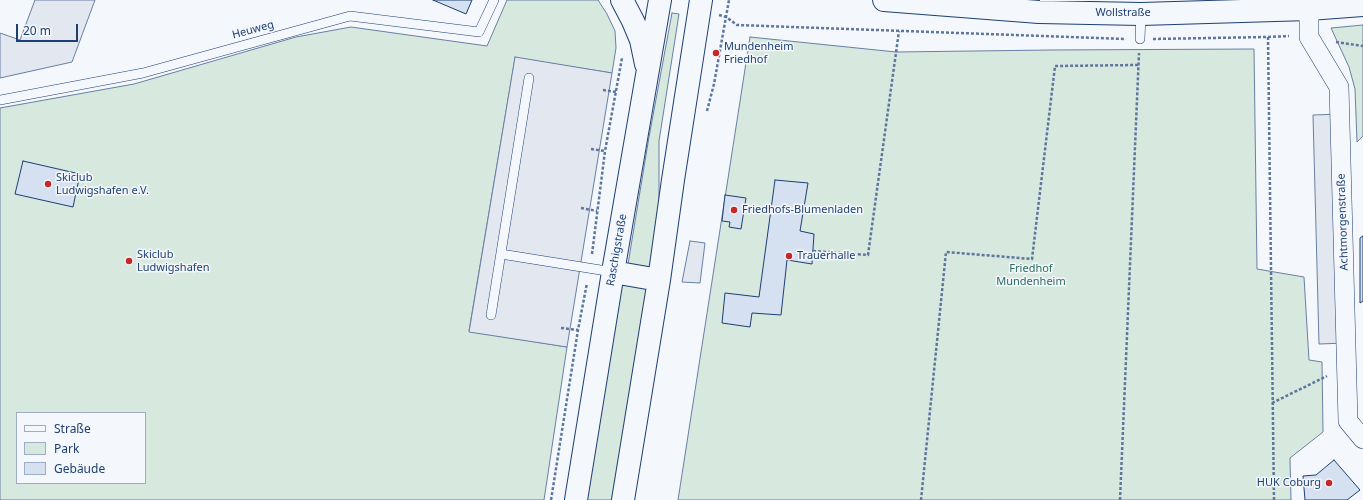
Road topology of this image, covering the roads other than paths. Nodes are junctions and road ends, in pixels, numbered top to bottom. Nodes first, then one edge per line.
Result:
1 (494, 0) edge
2 (622, 0) edge
3 (660, 0) edge
4 (701, 0) edge
5 (884, 0) edge
6 (1363, 5) edge
7 (1043, 6) edge
8 (1309, 9) junction
9 (1141, 14) junction
10 (1140, 39) road end
11 (648, 73) junction
12 (529, 78) dead end
13 (0, 100) edge
14 (501, 254) junction
15 (614, 272) junction
16 (659, 280) junction
17 (491, 315) dead end
18 (1363, 439) edge
19 (576, 500) edge
20 (623, 500) edge

1 - 13 lane, Heuweg
2 - 11 street
3 - 11 street, Raschigstraße
4 - 16 street
5 - 7 street, Wollstraße
6 - 8 street, Wollstraße
7 - 9 street, Wollstraße
8 - 9 street, Wollstraße
8 - 18 street, Achtmorgenstraße
9 - 10 lane
11 - 15 street, Raschigstraße
12 - 14 lane
14 - 15 lane
14 - 17 lane
15 - 16 street
15 - 19 street, Raschigstraße
16 - 20 street

